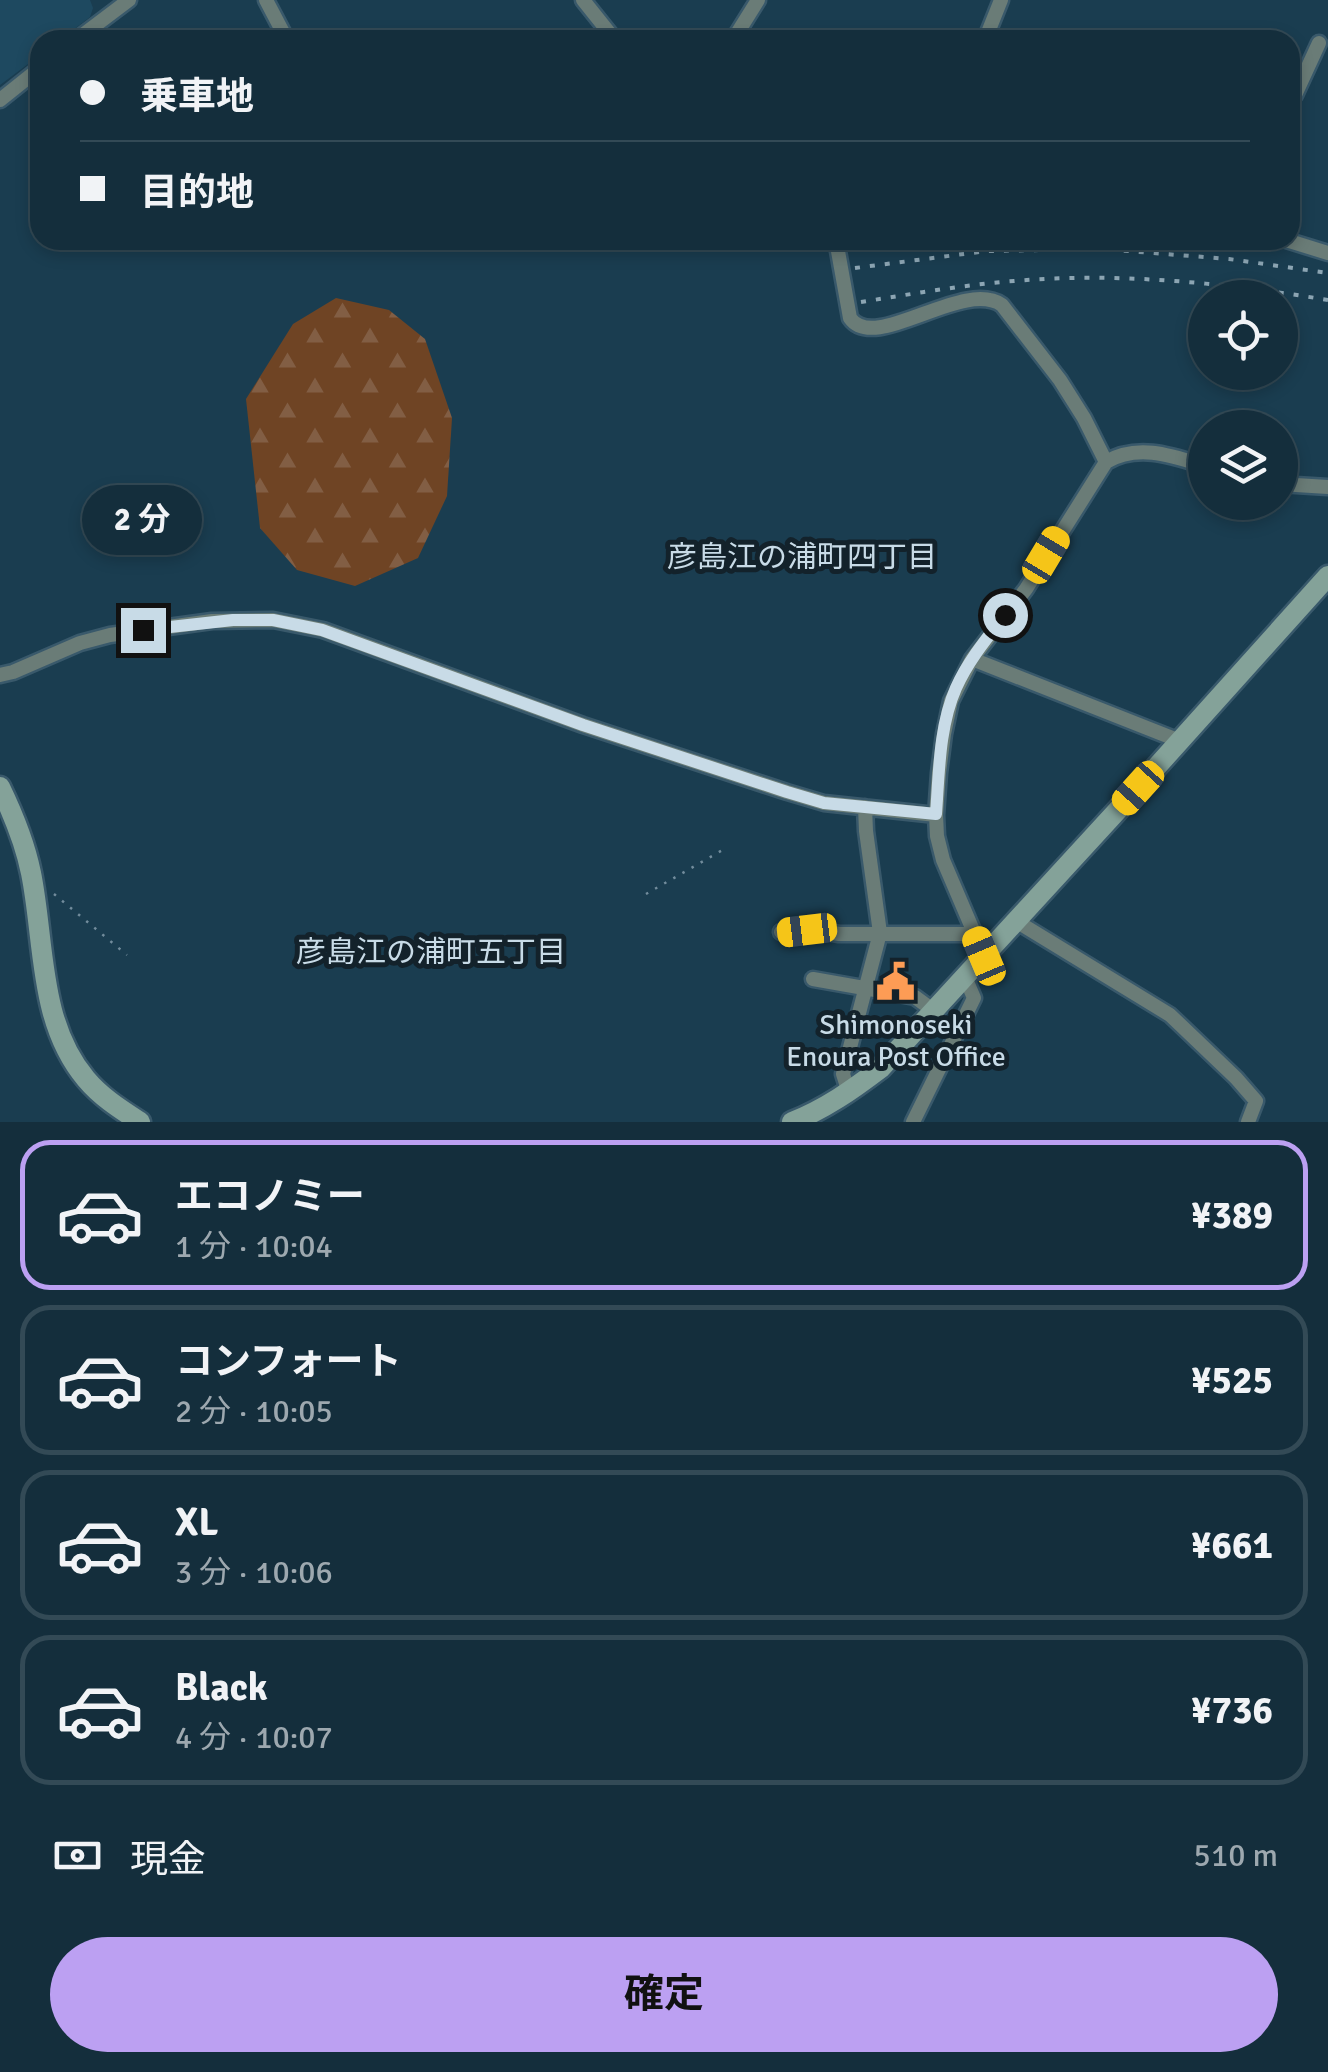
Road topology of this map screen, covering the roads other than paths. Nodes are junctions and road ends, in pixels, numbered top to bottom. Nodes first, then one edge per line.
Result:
1 (97, 0) edge
2 (129, 0) edge
3 (266, 0) edge
4 (582, 0) edge
5 (758, 0) edge
6 (1001, 0) edge
7 (104, 19) junction
8 (89, 30) edge
9 (282, 30) edge
10 (606, 30) edge
11 (739, 30) edge
12 (989, 30) edge
13 (1320, 43) dead end
14 (30, 76) edge
15 (1300, 86) edge
16 (0, 100) edge
17 (1300, 244) edge
18 (838, 250) edge
19 (1328, 253) edge
20 (1188, 461) edge
21 (1106, 462) junction
22 (1298, 485) edge
23 (1328, 487) edge
24 (1328, 576) edge
25 (972, 658) junction
26 (0, 676) edge
27 (1180, 740) junction
28 (0, 787) edge
29 (865, 807) junction
30 (936, 814) junction
31 (1016, 921) junction
32 (782, 932) dead end
33 (880, 932) junction
34 (975, 934) junction
35 (984, 956) junction
36 (965, 977) junction
37 (813, 979) dead end
38 (866, 988) junction
39 (934, 1011) junction
40 (848, 1093) junction
41 (819, 1117) edge
42 (140, 1122) edge
43 (792, 1122) edge
44 (913, 1122) edge
45 (1248, 1122) edge

1 - 7 street
2 - 7 street
3 - 9 street
4 - 10 street
5 - 11 street
6 - 12 street
7 - 8 street
13 - 15 street
14 - 16 street
17 - 19 street
18 - 21 street
20 - 21 street
21 - 25 street
22 - 23 street
24 - 27 main road
25 - 27 street
25 - 30 street
26 - 29 street
27 - 31 main road
28 - 42 main road
29 - 30 street
29 - 33 street
30 - 34 street
31 - 35 main road
31 - 45 street
32 - 33 street
33 - 34 street
33 - 38 street
34 - 35 street
35 - 36 main road
36 - 39 main road
36 - 44 street
37 - 38 street
38 - 39 street
38 - 40 street
39 - 40 main road
40 - 41 main road
41 - 43 main road

